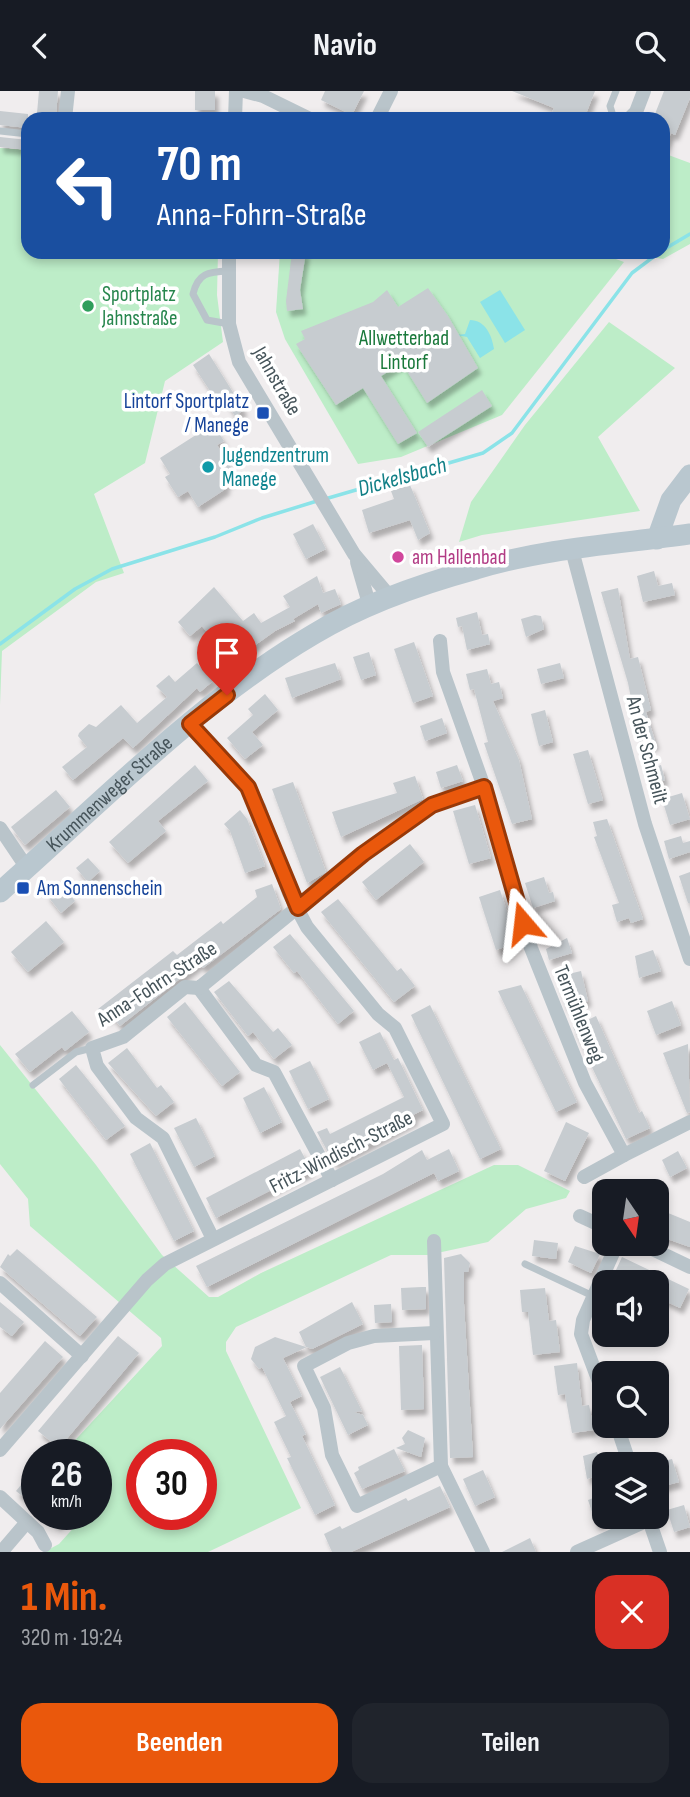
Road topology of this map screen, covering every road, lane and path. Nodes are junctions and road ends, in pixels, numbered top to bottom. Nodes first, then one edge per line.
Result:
1 (68, 91) edge
2 (236, 91) edge
3 (244, 91) edge
4 (391, 91) edge
5 (616, 91) edge
6 (644, 91) edge
7 (66, 112) edge
8 (234, 112) edge
9 (296, 112) edge
10 (380, 112) edge
11 (612, 112) edge
12 (636, 112) edge
13 (0, 131) edge
14 (21, 133) edge
15 (229, 259) edge
16 (228, 271) junction
17 (229, 324) junction
18 (690, 475) edge
19 (690, 534) edge
20 (657, 539) junction
21 (572, 550) junction
22 (354, 554) junction
23 (391, 598) junction
24 (370, 607) junction
25 (440, 641) dead end
26 (190, 724) junction
27 (484, 787) junction
28 (0, 828) edge
29 (27, 868) junction
30 (0, 892) edge
31 (298, 908) junction
32 (690, 959) edge
33 (199, 988) junction
34 (92, 1048) junction
35 (33, 1085) dead end
36 (690, 1122) edge
37 (624, 1155) junction
38 (584, 1177) dead end
39 (332, 1180) junction
40 (580, 1216) dead end
41 (592, 1222) edge
42 (213, 1239) junction
43 (434, 1241) dead end
44 (668, 1256) edge
45 (524, 1264) dead end
46 (690, 1267) edge
47 (0, 1283) edge
48 (592, 1296) edge
49 (592, 1298) edge
50 (435, 1333) junction
51 (82, 1356) junction
52 (592, 1363) edge
53 (0, 1450) edge
54 (441, 1466) junction
55 (0, 1497) edge
56 (21, 1516) edge
57 (21, 1529) edge
58 (625, 1529) edge
59 (652, 1529) edge
60 (36, 1530) edge
61 (45, 1545) dead end
62 (3, 1550) edge
63 (483, 1552) edge
64 (576, 1552) edge
65 (660, 1552) edge

1 - 7 street
2 - 8 street
3 - 9 street
4 - 10 street
5 - 11 lane
6 - 12 street
13 - 14 lane
15 - 16 street, Jahnstraße
16 - 17 street, Jahnstraße
16 - 17 lane
17 - 22 street, Jahnstraße
18 - 20 main road
19 - 20 main road, Krummenweger Straße
20 - 21 main road, Krummenweger Straße
21 - 23 main road, Krummenweger Straße
21 - 32 street, An der Schmeilt
22 - 23 street, Jahnstraße
22 - 24 street, Jahnstraße
23 - 24 main road, Krummenweger Straße
24 - 26 main road, Krummenweger Straße
25 - 27 street, Termühlenweg
26 - 29 main road, Krummenweger Straße
26 - 31 street, Fritz-Windisch-Straße
27 - 31 street, Anna-Fohrn-Straße
27 - 37 street, Termühlenweg
28 - 29 street
29 - 30 main road, Krummenweger Straße
31 - 33 street, Anna-Fohrn-Straße
31 - 39 street, Fritz-Windisch-Straße
33 - 34 street, Anna-Fohrn-Straße
33 - 39 street
34 - 35 lane, Anna-Fohrn-Straße
34 - 42 street, Anna-Fohrn-Straße
36 - 37 street
37 - 38 street
39 - 42 street, Fritz-Windisch-Straße
40 - 41 street
42 - 51 street, Fritz-Windisch-Straße
43 - 50 street
44 - 46 street
45 - 48 lane
47 - 51 street
49 - 52 street
50 - 54 street
50 - 54 street
51 - 53 street, Fritz-Windisch-Straße
54 - 63 street
55 - 56 street
57 - 62 street
58 - 64 street
59 - 65 street
60 - 61 street

